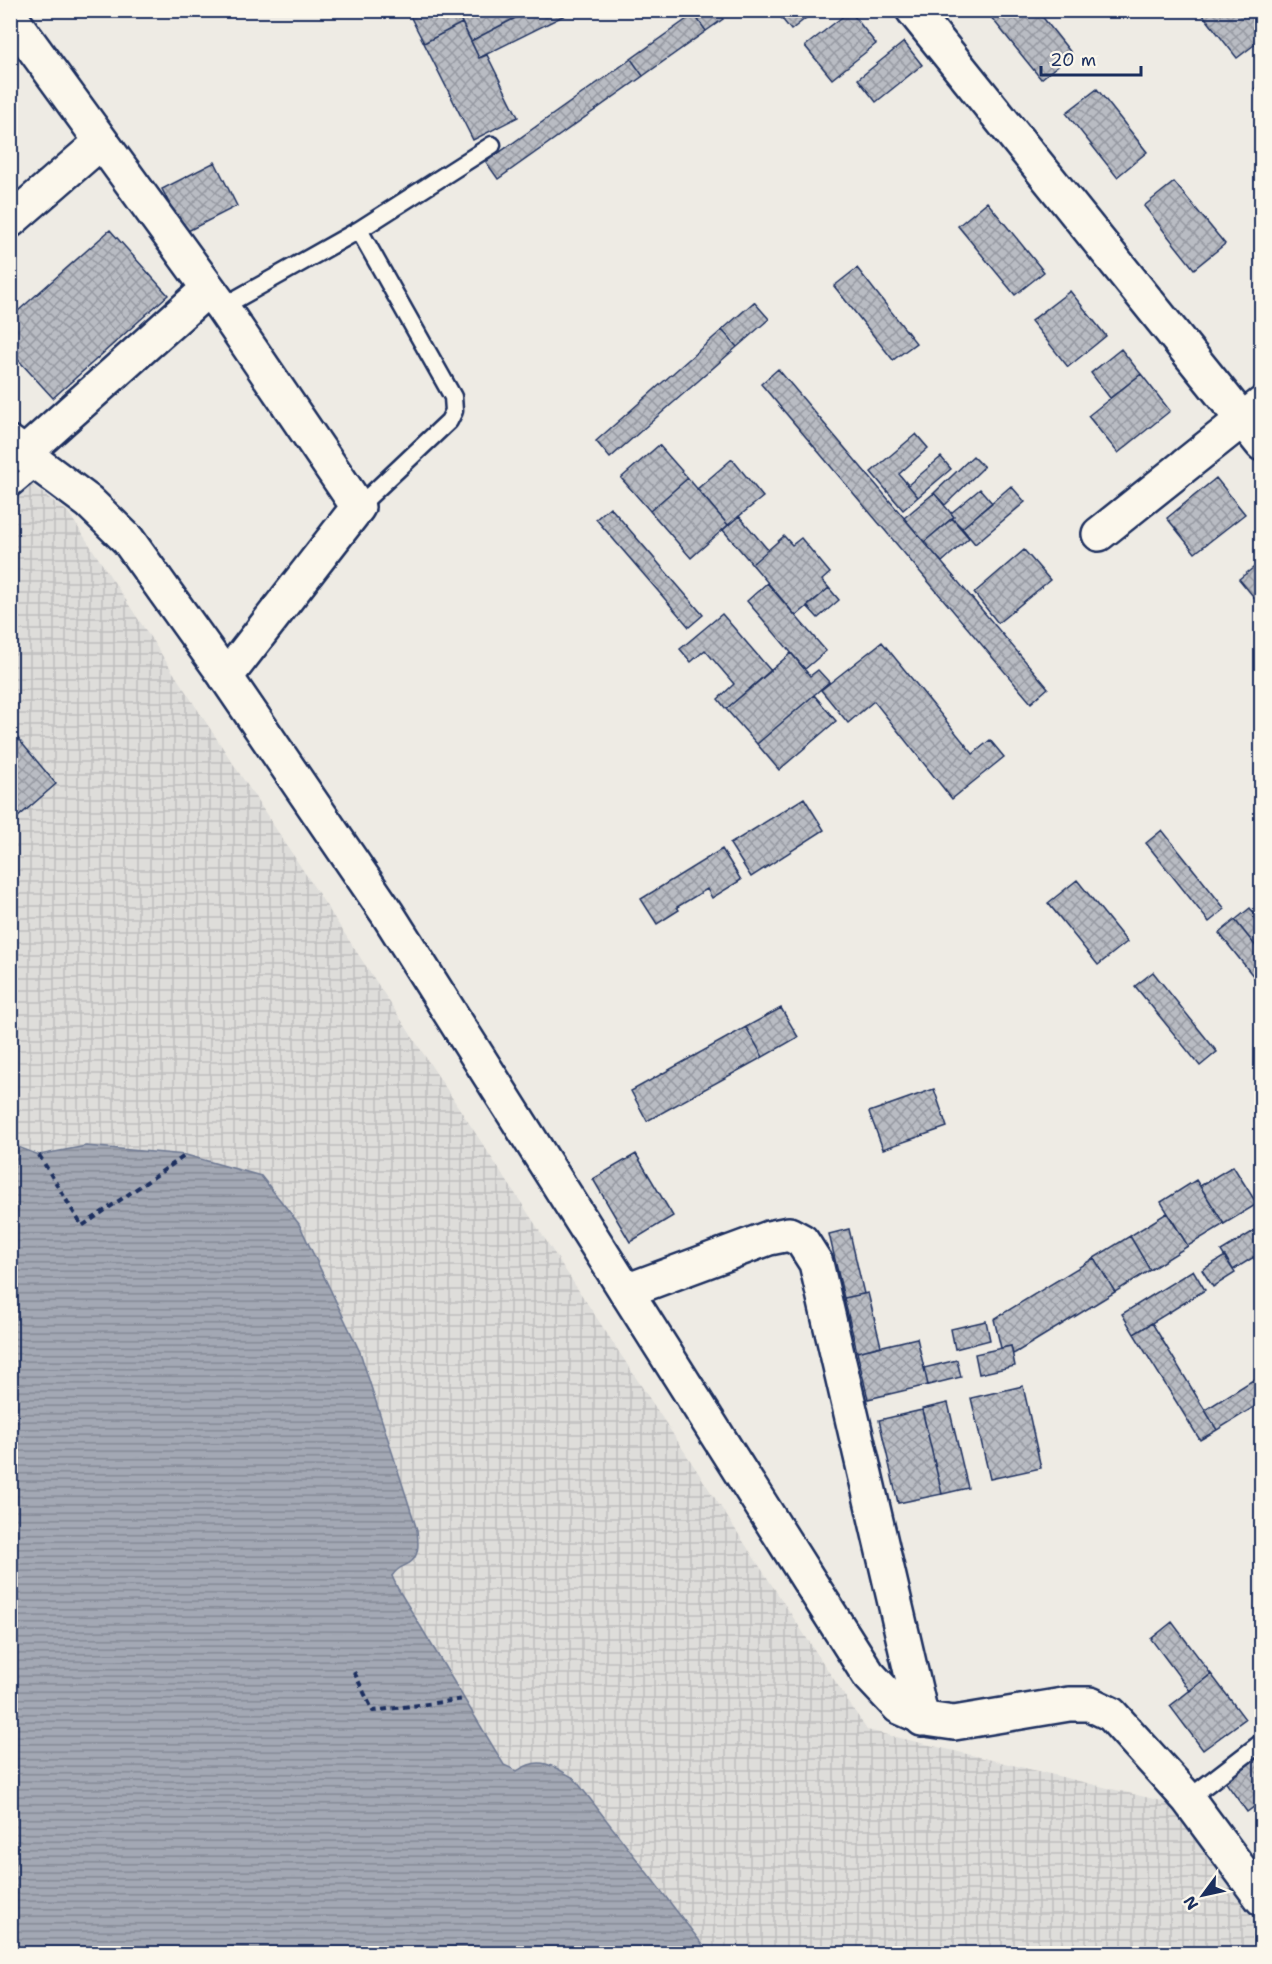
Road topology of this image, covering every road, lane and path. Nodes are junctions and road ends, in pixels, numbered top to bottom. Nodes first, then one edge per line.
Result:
1 (913, 10) edge
2 (10, 16) edge
3 (101, 142) junction
4 (492, 145) dead end
5 (10, 221) edge
6 (359, 230) junction
7 (215, 298) junction
8 (1255, 423) edge
9 (25, 454) edge
10 (10, 490) edge
11 (358, 507) junction
12 (1099, 534) dead end
13 (226, 677) junction
14 (39, 1155) dead end
15 (186, 1155) dead end
16 (626, 1291) junction
17 (354, 1672) dead end
18 (465, 1699) dead end
19 (922, 1719) junction
20 (1262, 1742) edge
21 (1188, 1799) junction
22 (1262, 1899) edge

1 - 8 street
2 - 3 street
3 - 5 street
3 - 7 street
4 - 6 lane
6 - 7 lane
6 - 11 lane
7 - 9 street
7 - 11 street
8 - 12 street
9 - 10 lane
9 - 13 street
11 - 13 street
13 - 16 street
14 - 15 path
16 - 19 street
16 - 19 street
17 - 18 path
19 - 21 street
20 - 21 lane
21 - 22 street

